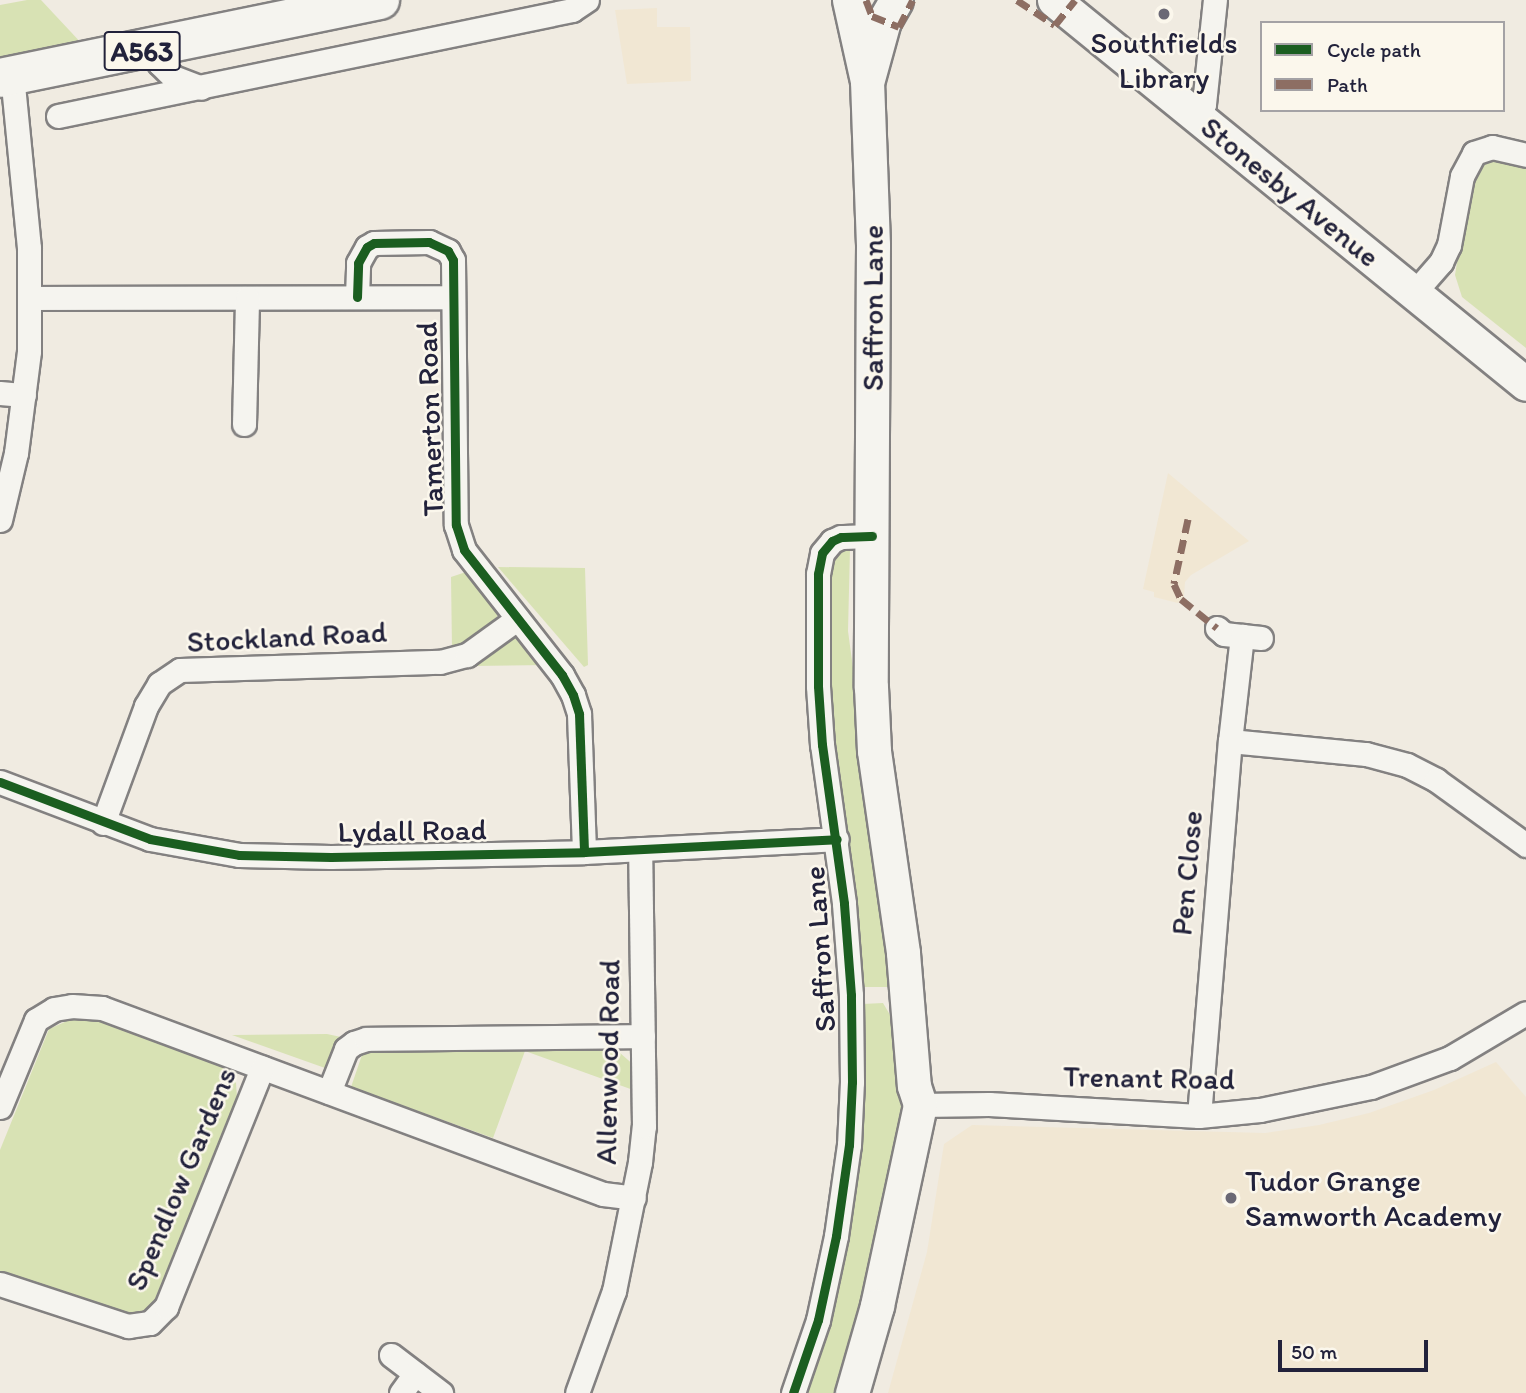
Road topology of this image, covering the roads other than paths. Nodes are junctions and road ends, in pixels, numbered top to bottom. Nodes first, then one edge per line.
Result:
1 (380, 0) edge
2 (587, 0) edge
3 (849, 0) edge
4 (896, 0) edge
5 (1055, 0) edge
6 (1214, 0) edge
7 (152, 49) junction
8 (6, 77) edge
9 (867, 81) junction
10 (201, 88) junction
11 (58, 116) dead end
12 (1198, 116) junction
13 (9, 127) edge
14 (1526, 155) edge
15 (1413, 294) junction
16 (357, 297) junction
17 (451, 297) junction
18 (31, 298) junction
19 (247, 298) junction
20 (1526, 384) edge
21 (0, 393) edge
22 (24, 395) junction
23 (244, 424) dead end
24 (0, 520) edge
25 (872, 536) junction
26 (517, 619) junction
27 (1217, 628) dead end
28 (1230, 741) junction
29 (0, 782) edge
30 (103, 823) junction
31 (836, 839) junction
32 (1526, 845) edge
33 (640, 849) junction
34 (584, 852) junction
35 (1526, 1013) edge
36 (643, 1036) junction
37 (262, 1068) junction
38 (329, 1093) junction
39 (920, 1105) junction
40 (0, 1107) edge
41 (1199, 1116) junction
42 (634, 1198) junction
43 (0, 1284) edge
44 (391, 1355) dead end
45 (415, 1374) junction
46 (401, 1393) edge
47 (441, 1393) edge
48 (577, 1393) edge
49 (793, 1393) edge
50 (852, 1393) edge

1 - 7 highway, A563
2 - 10 street
3 - 9 main road, Saffron Lane
4 - 9 main road, Saffron Lane
5 - 12 main road, Stonesby Avenue
6 - 12 street
7 - 8 highway, A563
7 - 10 street
8 - 13 street
9 - 25 main road, Saffron Lane
10 - 11 street
12 - 15 main road, Stonesby Avenue
13 - 18 street
14 - 15 street
15 - 20 main road, Stonesby Avenue
16 - 17 street, Tamerton Road
16 - 17 street, Tamerton Road
16 - 19 street, Tamerton Road
17 - 26 street, Tamerton Road
18 - 19 street, Tamerton Road
18 - 22 street
19 - 23 street
21 - 22 street
22 - 24 street
25 - 31 street, Saffron Lane
25 - 39 main road, Saffron Lane
26 - 30 street, Stockland Road
26 - 34 street, Tamerton Road
27 - 28 street, Pen Close
28 - 32 street
28 - 41 street, Pen Close
29 - 30 street, Lydall Road
30 - 34 street, Lydall Road
31 - 33 street, Lydall Road
31 - 49 street, Saffron Lane
33 - 34 street, Lydall Road
33 - 36 street, Allenwood Road
35 - 41 street, Trenant Road
36 - 38 street
36 - 42 street, Allenwood Road
37 - 38 street, Spendlow Gardens
37 - 40 street, Spendlow Gardens
37 - 43 street, Spendlow Gardens
38 - 42 street, Spendlow Gardens
39 - 41 street, Trenant Road
39 - 50 main road, Saffron Lane
42 - 48 street, Allenwood Road
44 - 45 street
45 - 46 street
45 - 47 street

